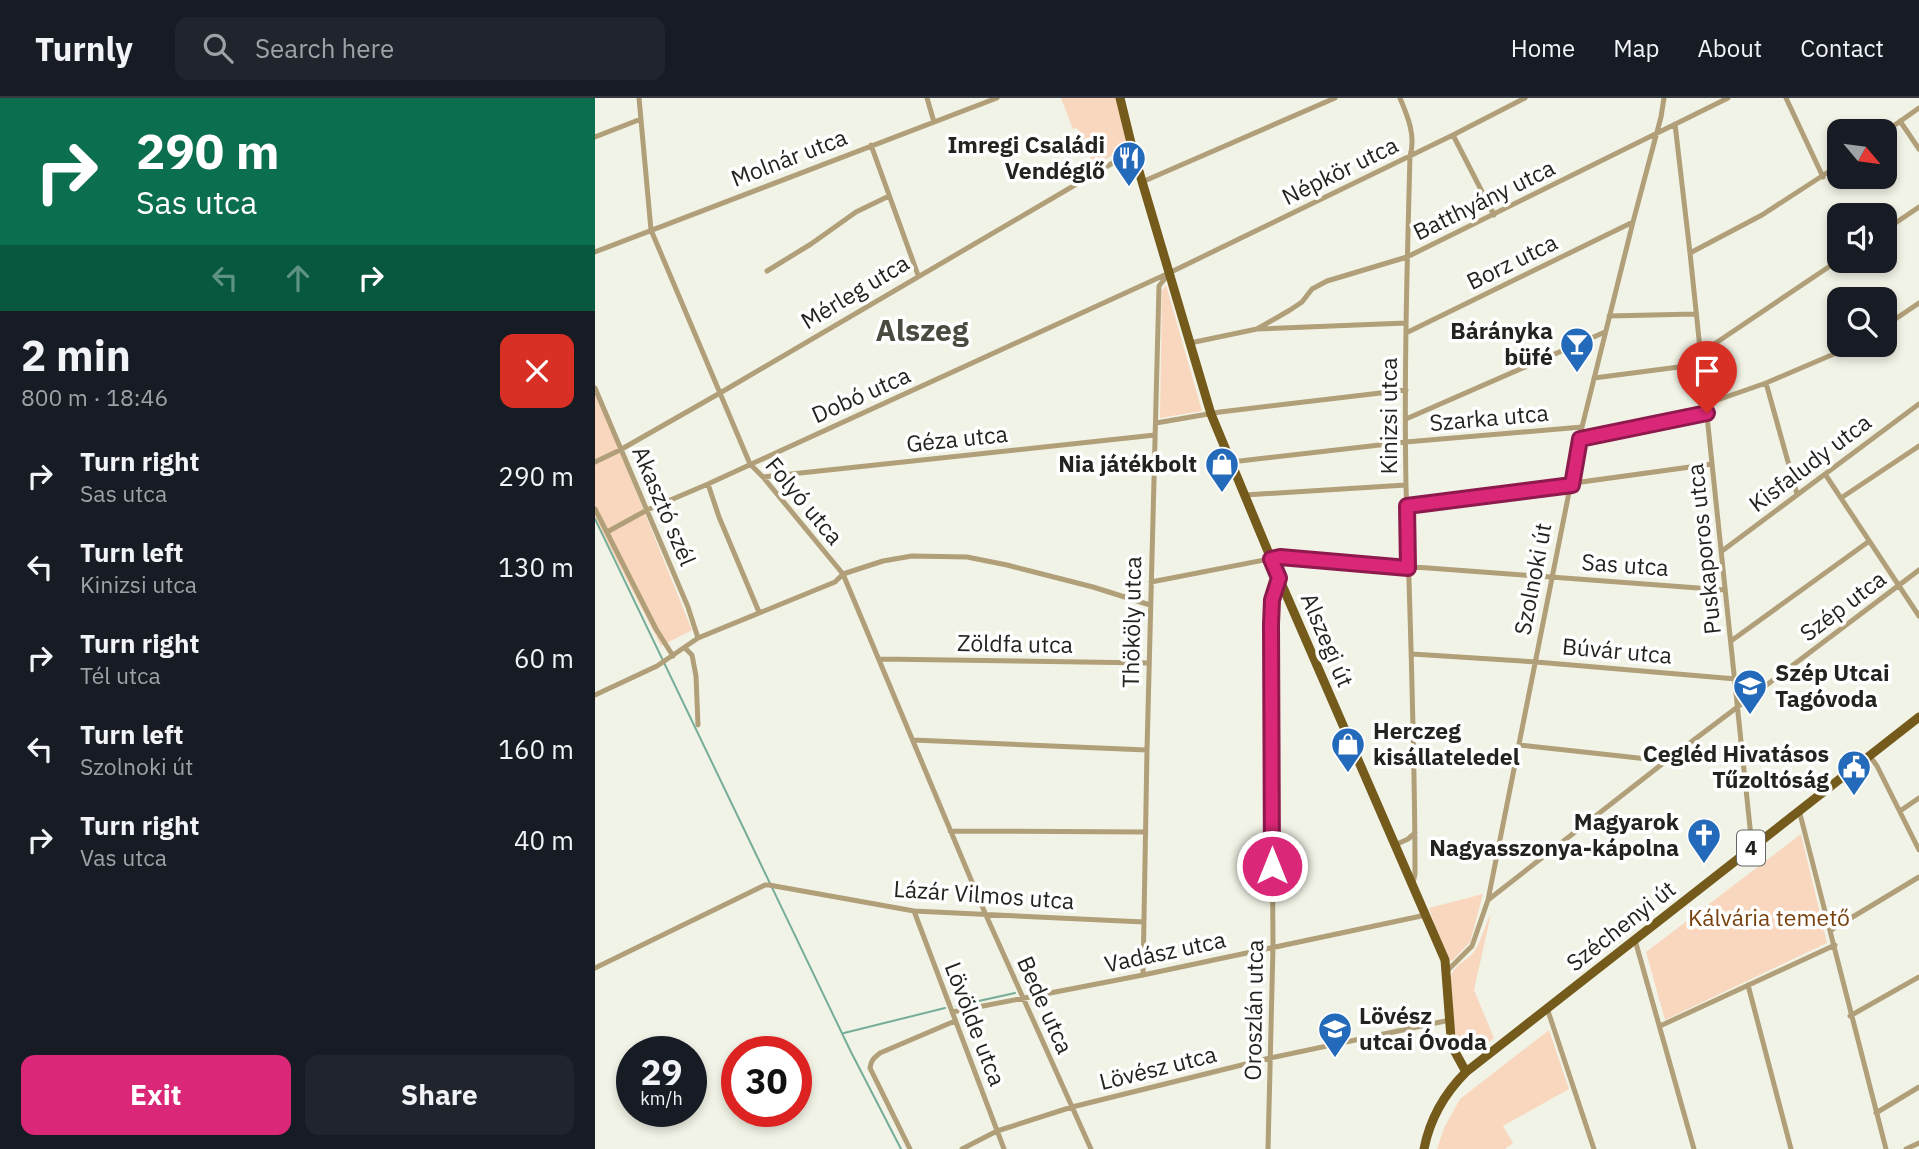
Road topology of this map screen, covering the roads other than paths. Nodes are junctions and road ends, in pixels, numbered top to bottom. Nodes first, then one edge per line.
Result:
1 (639, 98) edge
2 (927, 98) edge
3 (997, 98) edge
4 (1120, 98) edge
5 (1335, 98) edge
6 (1401, 98) edge
7 (1525, 98) edge
8 (1664, 98) edge
9 (1728, 98) edge
10 (1786, 98) edge
11 (1919, 108) edge
12 (641, 119) junction
13 (1900, 121) junction
14 (934, 122) junction
15 (1897, 123) edge
16 (1675, 124) junction
17 (1453, 135) junction
18 (1656, 135) junction
19 (595, 137) edge
20 (871, 145) junction
21 (1919, 149) edge
22 (1133, 151) junction
23 (1410, 156) junction
24 (1827, 174) edge
25 (1823, 177) junction
26 (1142, 182) junction
27 (889, 196) junction
28 (1919, 207) edge
29 (1494, 215) junction
30 (1633, 222) junction
31 (1897, 222) edge
32 (651, 230) junction
33 (595, 252) edge
34 (1690, 253) junction
35 (1407, 257) junction
36 (1827, 268) edge
37 (767, 271) dead end
38 (1168, 273) junction
39 (918, 275) junction
40 (1919, 303) edge
41 (1696, 314) junction
42 (1609, 316) junction
43 (1897, 318) edge
44 (1406, 323) junction
45 (1257, 329) junction
46 (1605, 332) junction
47 (1406, 333) junction
48 (1190, 343) junction
49 (1701, 353) junction
50 (1827, 357) edge
51 (1702, 364) junction
52 (1594, 378) junction
53 (1766, 383) junction
54 (595, 388) edge
55 (1406, 390) junction
56 (720, 393) junction
57 (597, 400) edge
58 (1706, 404) junction
59 (1919, 404) edge
60 (1707, 413) junction
61 (1211, 414) junction
62 (1406, 419) junction
63 (1156, 423) junction
64 (1583, 427) junction
65 (1155, 435) junction
66 (1580, 439) junction
67 (1406, 442) junction
68 (1919, 446) edge
69 (620, 450) junction
70 (595, 462) edge
71 (1231, 462) junction
72 (750, 464) junction
73 (1712, 464) junction
74 (1825, 474) junction
75 (763, 477) junction
76 (708, 484) junction
77 (1406, 485) junction
78 (1572, 485) junction
79 (1245, 495) junction
80 (1797, 495) junction
81 (1840, 498) junction
82 (1407, 506) junction
83 (595, 509) edge
84 (647, 510) junction
85 (607, 532) junction
86 (1868, 541) junction
87 (1721, 551) junction
88 (1271, 559) junction
89 (1408, 568) junction
90 (1919, 570) edge
91 (843, 574) junction
92 (1552, 576) junction
93 (1279, 578) junction
94 (1150, 582) junction
95 (1899, 586) junction
96 (1725, 590) junction
97 (1150, 605) junction
98 (759, 612) junction
99 (1919, 616) edge
100 (698, 638) junction
101 (1731, 641) junction
102 (685, 648) junction
103 (1412, 654) junction
104 (673, 656) junction
105 (880, 659) junction
106 (1535, 662) junction
107 (1149, 663) junction
108 (1736, 679) junction
109 (595, 695) edge
110 (1739, 707) junction
111 (1919, 717) edge
112 (698, 725) dead end
113 (913, 740) junction
114 (1519, 745) junction
115 (1147, 750) junction
116 (1869, 755) junction
117 (1666, 761) junction
118 (1919, 798) edge
119 (1799, 810) junction
120 (1900, 811) junction
121 (950, 831) junction
122 (1146, 832) junction
123 (1415, 832) junction
124 (1395, 845) junction
125 (1755, 845) junction
126 (1919, 850) edge
127 (1919, 877) edge
128 (1413, 886) junction
129 (1488, 900) junction
130 (914, 911) junction
131 (985, 913) junction
132 (1426, 915) junction
133 (1145, 922) junction
134 (1831, 930) junction
135 (1635, 939) junction
136 (1835, 945) junction
137 (1273, 947) junction
138 (595, 968) edge
139 (1446, 973) junction
140 (1143, 975) junction
141 (1919, 977) edge
142 (1748, 985) junction
143 (1022, 998) junction
144 (1547, 1008) junction
145 (952, 1012) junction
146 (1850, 1016) junction
147 (1450, 1020) junction
148 (955, 1021) junction
149 (1660, 1026) junction
150 (1454, 1050) junction
151 (1485, 1057) junction
152 (1270, 1058) junction
153 (1466, 1072) junction
154 (1919, 1087) edge
155 (1072, 1107) junction
156 (1877, 1113) junction
157 (997, 1130) junction
158 (1919, 1143) edge
159 (909, 1149) edge
160 (962, 1149) edge
161 (1004, 1149) edge
162 (1091, 1149) edge
163 (1268, 1149) edge
164 (1424, 1149) edge
165 (1594, 1149) edge
166 (1694, 1149) edge
167 (1791, 1149) edge
168 (1886, 1149) edge
169 (1906, 1149) edge

1 - 12 street, Folyó utca
2 - 14 street
3 - 14 street, Molnár utca
4 - 22 main road, Alszegi út
5 - 26 street
6 - 23 street, Kinizsi utca
7 - 17 street, Népkör utca
8 - 18 street, Szolnoki út
9 - 16 street, Batthyány utca
10 - 25 street
11 - 13 street
12 - 19 street
12 - 32 street, Folyó utca
13 - 15 street
13 - 21 street
14 - 20 street, Molnár utca
16 - 18 street, Batthyány utca
16 - 34 street, Puskaporos utca
17 - 23 street, Népkör utca
17 - 29 street
18 - 29 street, Batthyány utca
18 - 30 street, Szolnoki út
20 - 27 street
20 - 32 street, Molnár utca
22 - 26 main road, Alszegi út
22 - 39 street, Mérleg utca
23 - 35 street, Kinizsi utca
23 - 38 street, Népkör utca
24 - 25 street
25 - 34 street
26 - 38 main road, Alszegi út
27 - 37 street
27 - 39 street
28 - 31 street
29 - 35 street, Batthyány utca
30 - 42 street, Szolnoki út
30 - 47 street, Borz utca
32 - 33 street, Molnár utca
32 - 56 street, Folyó utca
34 - 41 street, Puskaporos utca
35 - 44 street, Kinizsi utca
35 - 45 street, Batthyány utca
36 - 49 street
38 - 48 main road, Alszegi út
38 - 63 street, Thököly utca
38 - 72 street, Dobó utca
39 - 56 street, Mérleg utca
40 - 43 street
41 - 42 street
41 - 49 street, Puskaporos utca
42 - 46 street, Szolnoki út
44 - 45 street
44 - 47 street, Kinizsi utca
45 - 48 street
46 - 52 street, Szolnoki út
46 - 62 street
47 - 55 street, Kinizsi utca
48 - 61 main road, Alszegi út
49 - 51 street, Puskaporos utca
50 - 53 street
51 - 52 street
51 - 58 street, Puskaporos utca
52 - 64 street, Szolnoki út
53 - 58 street
53 - 80 street
54 - 57 street, Akasztó szél
55 - 61 street
55 - 62 street, Kinizsi utca
56 - 69 street, Mérleg utca
56 - 72 street, Folyó utca
57 - 69 street, Akasztó szél
58 - 60 street, Puskaporos utca
59 - 74 street, Kisfaludy utca
60 - 66 street
60 - 73 street, Puskaporos utca
61 - 63 street
61 - 71 main road, Alszegi út
62 - 67 street, Kinizsi utca
63 - 65 street, Thököly utca
64 - 66 street, Szolnoki út
64 - 67 street, Szarka utca
65 - 75 street, Géza utca
65 - 94 street, Thököly utca
66 - 78 street, Szolnoki út
67 - 71 street, Szarka utca
67 - 77 street, Kinizsi utca
68 - 81 street
69 - 70 street, Mérleg utca
69 - 84 street, Akasztó szél
71 - 79 main road, Alszegi út
72 - 75 street, Folyó utca
72 - 76 street, Dobó utca
73 - 78 street
73 - 87 street, Puskaporos utca
74 - 80 street, Kisfaludy utca
74 - 81 street
75 - 91 street, Folyó utca
76 - 84 street, Dobó utca
76 - 98 street
77 - 79 street
77 - 82 street, Kinizsi utca
78 - 82 street
78 - 92 street, Szolnoki út
79 - 88 main road, Alszegi út
80 - 87 street, Kisfaludy utca
81 - 86 street
82 - 89 street, Kinizsi utca
83 - 85 street
84 - 85 street, Dobó utca
84 - 100 street, Akasztó szél
85 - 104 street
86 - 95 street
86 - 101 street
87 - 96 street, Puskaporos utca
88 - 89 street, Sas utca
88 - 93 main road, Alszegi út
88 - 94 street, Sas utca
89 - 92 street, Sas utca
89 - 103 street, Kinizsi utca
90 - 95 street, Szép utca
91 - 97 street
91 - 98 street
91 - 105 street, Folyó utca
92 - 96 street, Sas utca
92 - 106 street, Szolnoki út
93 - 124 main road, Alszegi út
93 - 137 street, Oroszlán utca
94 - 97 street, Thököly utca
95 - 99 street
95 - 110 street, Szép utca
96 - 101 street, Puskaporos utca
97 - 107 street, Thököly utca
98 - 100 street
100 - 102 street
101 - 108 street, Puskaporos utca
102 - 104 street
102 - 112 street
103 - 106 street, Búvár utca
103 - 123 street, Kinizsi utca
104 - 109 street
105 - 107 street, Zöldfa utca
105 - 113 street, Folyó utca
106 - 108 street, Búvár utca
106 - 114 street, Szolnoki út
107 - 115 street, Thököly utca
108 - 110 street, Puskaporos utca
110 - 117 street, Szép utca
110 - 125 street, Puskaporos utca
111 - 116 main road, Széchenyi út / 4
113 - 115 street
113 - 121 street, Folyó utca
114 - 117 street
114 - 129 street, Szolnoki út
115 - 122 street, Thököly utca
116 - 119 main road, Széchenyi út / 4
116 - 120 street
117 - 129 street, Szép utca
118 - 120 street
119 - 125 main road, Széchenyi út / 4
119 - 134 street
120 - 126 street
121 - 122 street
121 - 131 street, Folyó utca
122 - 133 street, Thököly utca
123 - 124 street
123 - 128 street, Kinizsi utca
124 - 128 main road, Alszegi út
125 - 135 main road, Széchenyi út / 4
127 - 134 street
128 - 132 main road, Alszegi út
129 - 139 street, Szolnoki út
130 - 131 street, Lázár Vilmos utca
130 - 138 street, Lázár Vilmos utca
130 - 145 street, Lövölde utca
131 - 133 street, Lázár Vilmos utca
131 - 143 street, Bede utca
132 - 137 street, Vadász utca
132 - 139 main road, Alszegi út
133 - 140 street, Thököly utca
134 - 136 street
135 - 144 main road, Széchenyi út / 4
135 - 149 street
136 - 142 street
136 - 146 street
137 - 140 street, Vadász utca
137 - 152 street, Oroszlán utca
139 - 147 main road, Alszegi út
140 - 143 street, Vadász utca
141 - 146 street
142 - 149 street
142 - 167 street
143 - 145 street, Vadász utca
143 - 155 street, Bede utca
144 - 151 main road, Széchenyi út / 4
144 - 165 street
145 - 148 street, Lövölde utca
146 - 156 street
147 - 150 main road, Alszegi út
147 - 152 street, Lövész utca
148 - 157 street, Lövölde utca
148 - 159 street
149 - 166 street
150 - 151 main road
150 - 153 main road, Alszegi út
151 - 153 main road, Széchenyi út / 4
152 - 155 street, Lövész utca
152 - 163 street, Oroszlán utca
153 - 164 main road, Széchenyi út / 4
154 - 156 street
155 - 157 street, Lövész utca
155 - 162 street, Bede utca
156 - 168 street
157 - 160 street, Lövész utca
157 - 161 street, Lövölde utca
158 - 169 street

